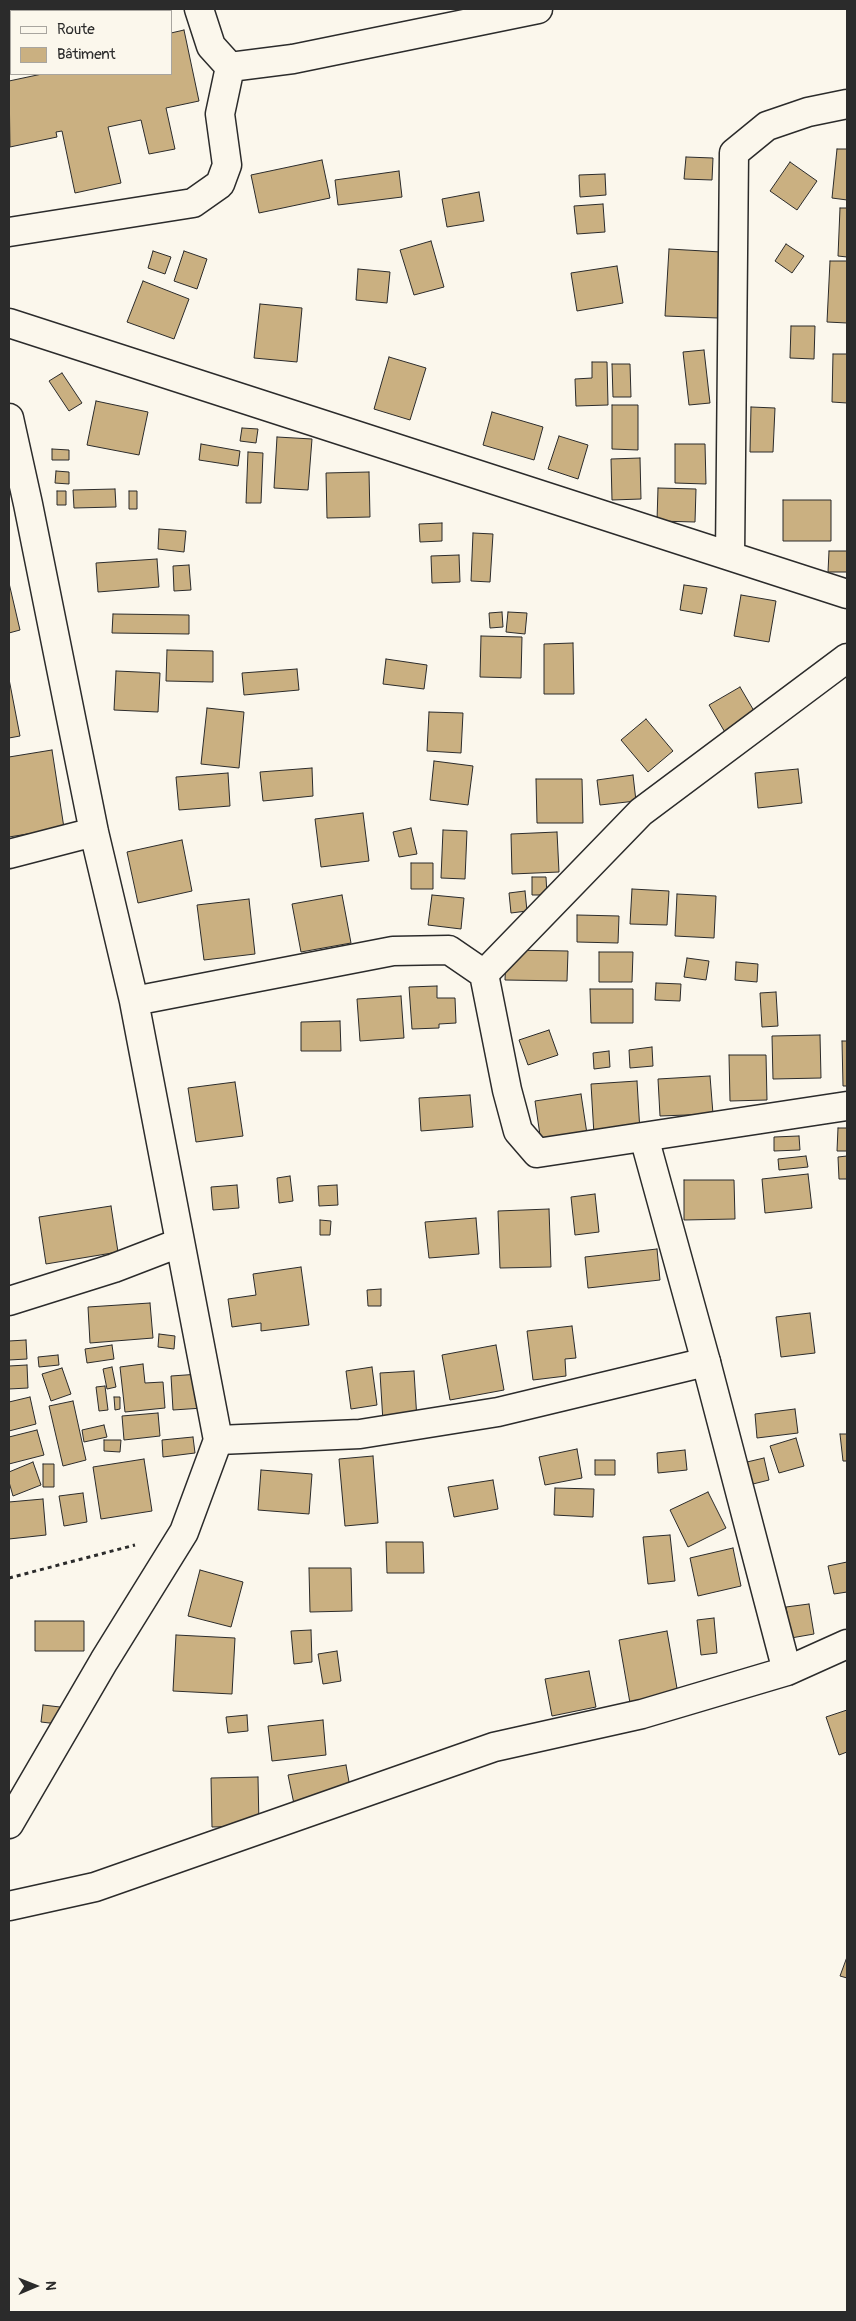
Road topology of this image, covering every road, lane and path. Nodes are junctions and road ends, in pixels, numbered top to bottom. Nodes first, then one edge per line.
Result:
1 (199, 9) edge
2 (538, 9) edge
3 (230, 66) junction
4 (847, 104) edge
5 (9, 232) edge
6 (9, 323) edge
7 (9, 418) edge
8 (19, 507) edge
9 (730, 556) junction
10 (847, 594) edge
11 (847, 658) edge
12 (94, 832) junction
13 (9, 854) edge
14 (484, 974) junction
15 (134, 1001) junction
16 (847, 1106) edge
17 (644, 1137) junction
18 (179, 1242) junction
19 (9, 1301) edge
20 (706, 1362) junction
21 (218, 1440) junction
22 (184, 1532) junction
23 (9, 1578) edge
24 (847, 1644) edge
25 (787, 1671) junction
26 (9, 1824) edge
27 (9, 1906) edge

1 - 3 street
2 - 3 street
3 - 5 street
4 - 9 street
6 - 9 street
7 - 8 street
8 - 12 street
9 - 10 street
11 - 14 street
12 - 13 street
12 - 15 street
14 - 15 street
14 - 17 street
15 - 18 street
16 - 17 street
17 - 20 street
18 - 19 street
18 - 21 street
20 - 21 street
20 - 25 street
21 - 22 street
22 - 23 path
22 - 26 street
24 - 25 street
25 - 27 street

